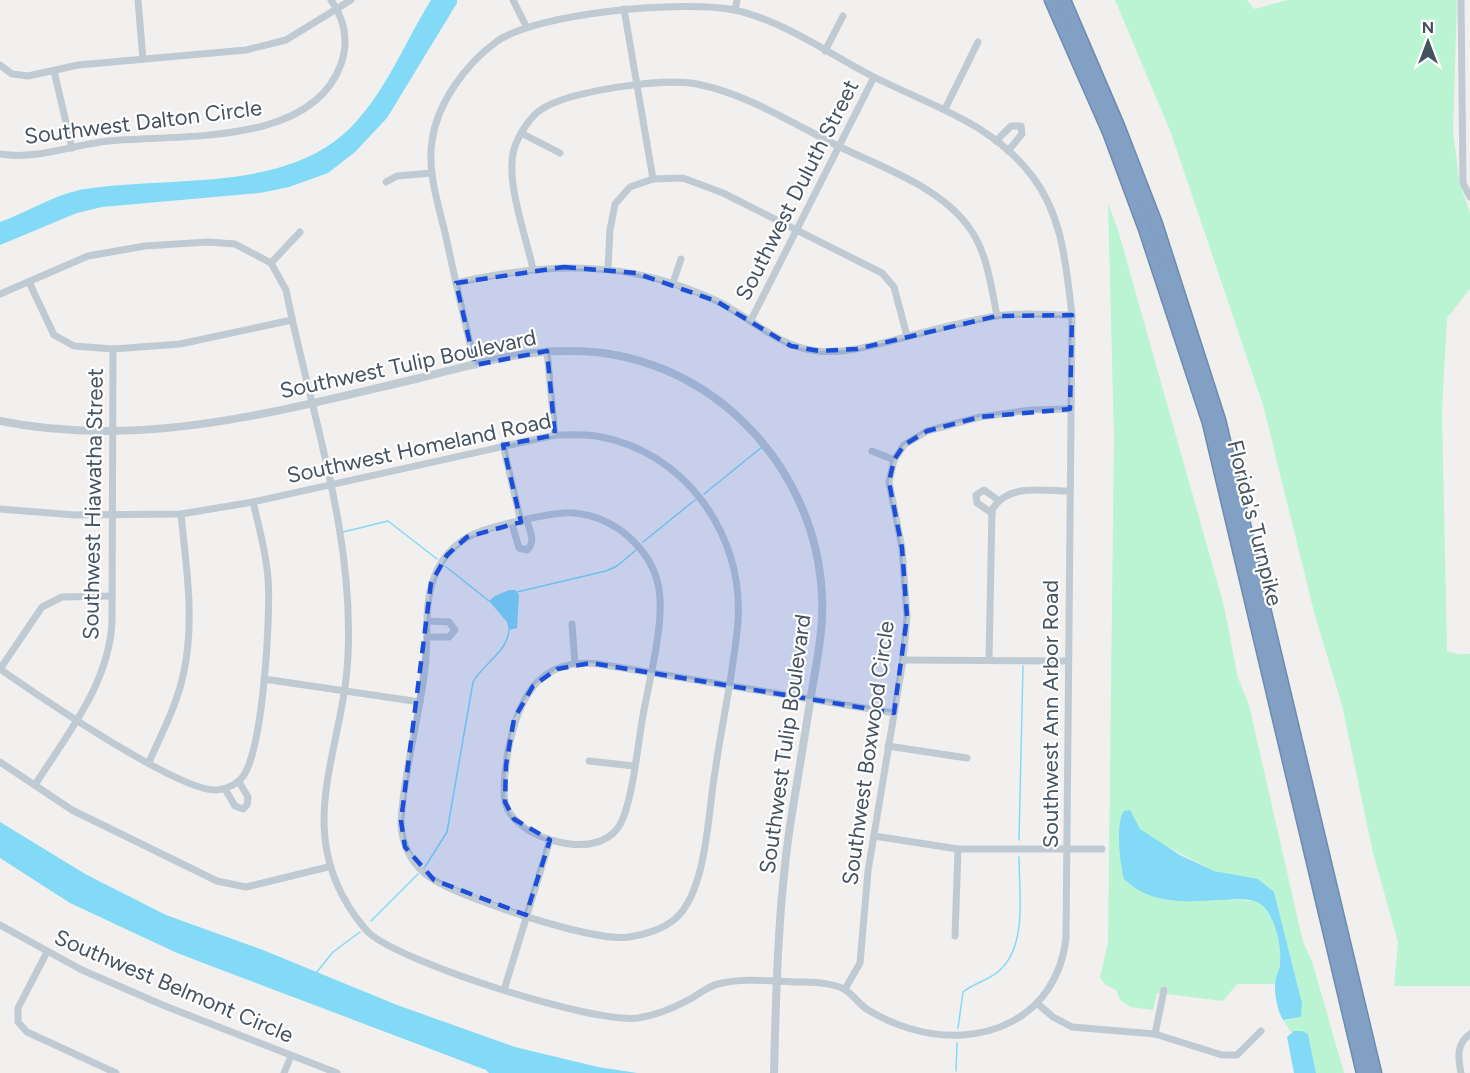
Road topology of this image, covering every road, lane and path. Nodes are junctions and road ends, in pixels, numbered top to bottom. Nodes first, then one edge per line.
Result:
1 (138, 0) edge
2 (331, 0) edge
3 (351, 0) edge
4 (513, 0) edge
5 (737, 0) edge
6 (1051, 0) edge
7 (1064, 0) edge
8 (1461, 0) edge
9 (337, 9) junction
10 (624, 9) junction
11 (735, 10) junction
12 (843, 16) dead end
13 (1461, 21) junction
14 (1470, 21) edge
15 (526, 26) junction
16 (978, 42) dead end
17 (825, 51) junction
18 (142, 59) junction
19 (0, 65) edge
20 (54, 71) junction
21 (874, 77) junction
22 (636, 85) junction
23 (945, 109) junction
24 (521, 133) junction
25 (996, 141) junction
26 (840, 147) junction
27 (72, 148) junction
28 (1008, 151) junction
29 (560, 153) dead end
30 (0, 154) edge
31 (432, 173) junction
32 (653, 179) junction
33 (386, 182) dead end
34 (1470, 197) edge
35 (795, 230) junction
36 (300, 232) dead end
37 (681, 259) dead end
38 (272, 262) junction
39 (608, 268) junction
40 (534, 269) junction
41 (29, 282) junction
42 (456, 283) junction
43 (673, 283) junction
44 (0, 294) edge
45 (1072, 315) junction
46 (997, 316) junction
47 (292, 320) junction
48 (751, 320) junction
49 (907, 336) junction
50 (113, 349) junction
51 (548, 351) junction
52 (475, 364) junction
53 (312, 403) junction
54 (1070, 409) junction
55 (0, 421) edge
56 (112, 433) junction
57 (555, 435) junction
58 (503, 445) junction
59 (872, 451) dead end
60 (894, 460) junction
61 (331, 483) junction
62 (1069, 491) junction
63 (998, 500) junction
64 (253, 502) junction
65 (0, 509) edge
66 (992, 513) junction
67 (181, 514) junction
68 (112, 516) junction
69 (524, 521) junction
70 (512, 524) junction
71 (112, 596) junction
72 (428, 621) junction
73 (572, 624) dead end
74 (428, 637) junction
75 (903, 660) junction
76 (989, 660) junction
77 (1067, 661) junction
78 (575, 664) junction
79 (0, 669) edge
80 (650, 673) junction
81 (264, 679) junction
82 (728, 686) junction
83 (343, 689) junction
84 (811, 699) junction
85 (420, 702) junction
86 (894, 713) junction
87 (76, 720) junction
88 (888, 746) junction
89 (967, 759) dead end
90 (589, 761) dead end
91 (0, 762) edge
92 (148, 762) junction
93 (634, 766) junction
94 (239, 782) junction
95 (35, 785) junction
96 (225, 789) junction
97 (873, 836) junction
98 (550, 840) junction
99 (958, 849) junction
100 (1067, 849) junction
101 (1102, 849) dead end
102 (328, 867) junction
103 (526, 915) junction
104 (0, 926) edge
105 (955, 936) dead end
106 (47, 952) junction
107 (777, 982) junction
108 (845, 989) junction
109 (504, 990) junction
110 (1164, 990) dead end
111 (1038, 1004) junction
112 (1261, 1031) dead end
113 (1155, 1034) junction
114 (1470, 1034) edge
115 (291, 1056) junction
116 (116, 1073) edge
117 (284, 1073) edge
118 (337, 1073) edge
119 (774, 1073) edge
120 (1363, 1073) edge
121 (1375, 1073) edge
122 (1461, 1073) edge

1 - 18 street
2 - 9 street, Southwest Dalton Circle
3 - 9 street
4 - 15 street
5 - 11 street
6 - 120 highway, Florida's Turnpike
7 - 121 highway, Florida's Turnpike
8 - 13 street
9 - 18 street
9 - 27 street, Southwest Dalton Circle
10 - 11 street, Southwest Ann Arbor Road
10 - 15 street, Southwest Ann Arbor Road
10 - 22 street
11 - 17 street, Southwest Ann Arbor Road
12 - 17 street
13 - 14 street
13 - 34 street
15 - 31 street, Southwest Ann Arbor Road
16 - 23 street
17 - 21 street, Southwest Ann Arbor Road
18 - 20 street
19 - 20 street
20 - 27 street
21 - 23 street, Southwest Ann Arbor Road
21 - 26 street, Southwest Duluth Street
22 - 24 street
22 - 26 street
22 - 32 street
23 - 25 street, Southwest Ann Arbor Road
24 - 29 street
24 - 40 street
25 - 28 street, Southwest Ann Arbor Road
25 - 28 street
26 - 35 street, Southwest Duluth Street
26 - 46 street
27 - 30 street, Southwest Dalton Circle
28 - 45 street, Southwest Ann Arbor Road
31 - 33 street
31 - 42 street, Southwest Ann Arbor Road
32 - 35 street
32 - 39 street
35 - 48 street, Southwest Duluth Street
35 - 49 street
36 - 38 street
37 - 43 street
38 - 41 street
38 - 47 street
39 - 40 street
39 - 43 street
40 - 42 street
41 - 44 street
41 - 50 street
42 - 52 street, Southwest Ann Arbor Road
43 - 48 street
45 - 46 street
45 - 54 street, Southwest Ann Arbor Road
46 - 49 street
47 - 50 street
47 - 53 street
48 - 49 street
50 - 56 street, Southwest Hiawatha Street
51 - 52 street, Southwest Tulip Boulevard
51 - 57 street
51 - 84 street, Southwest Tulip Boulevard
52 - 53 street, Southwest Tulip Boulevard
53 - 56 street, Southwest Tulip Boulevard
53 - 61 street
54 - 60 street
54 - 62 street, Southwest Ann Arbor Road
55 - 56 street, Southwest Tulip Boulevard
56 - 68 street, Southwest Hiawatha Street
57 - 58 street, Southwest Homeland Road
57 - 82 street, Southwest Homeland Road
58 - 61 street, Southwest Homeland Road
58 - 69 street
59 - 60 street
60 - 75 street, Southwest Boxwood Circle
61 - 64 street, Southwest Homeland Road
61 - 83 street
62 - 63 street
62 - 77 street, Southwest Ann Arbor Road
63 - 66 street
63 - 66 street
64 - 67 street, Southwest Homeland Road
64 - 81 street
65 - 68 street, Southwest Homeland Road
66 - 76 street
67 - 68 street, Southwest Homeland Road
67 - 92 street
68 - 71 street, Southwest Hiawatha Street
69 - 70 street, Southwest Homeland Road
69 - 70 street
69 - 80 street, Southwest Homeland Road
70 - 72 street, Southwest Homeland Road
71 - 79 street
71 - 87 street, Southwest Hiawatha Street
72 - 74 street, Southwest Homeland Road
72 - 74 street
73 - 78 street
74 - 85 street, Southwest Homeland Road
75 - 76 street
75 - 86 street, Southwest Boxwood Circle
76 - 77 street
77 - 100 street, Southwest Ann Arbor Road
78 - 80 street
78 - 98 street
79 - 87 street
80 - 82 street
80 - 93 street
81 - 83 street
81 - 94 street
82 - 84 street
82 - 103 street, Southwest Homeland Road
83 - 85 street
83 - 102 street
84 - 86 street
84 - 107 street, Southwest Tulip Boulevard
85 - 103 street, Southwest Homeland Road
86 - 88 street, Southwest Boxwood Circle
87 - 92 street
87 - 95 street, Southwest Hiawatha Street
88 - 89 street
88 - 97 street, Southwest Boxwood Circle
90 - 93 street
91 - 95 street
92 - 96 street
93 - 98 street
94 - 96 street
94 - 96 street
95 - 102 street
97 - 99 street
97 - 108 street, Southwest Boxwood Circle
98 - 103 street
99 - 100 street
99 - 105 street
100 - 101 street
100 - 111 street, Southwest Ann Arbor Road
102 - 109 street, Southwest Ann Arbor Road
103 - 109 street
104 - 106 street, Southwest Belmont Circle
106 - 115 street, Southwest Belmont Circle
106 - 116 street
107 - 108 street, Southwest Ann Arbor Road
107 - 109 street, Southwest Ann Arbor Road
107 - 119 street, Southwest Tulip Boulevard
108 - 111 street, Southwest Ann Arbor Road
110 - 113 street
111 - 113 street
112 - 113 street
114 - 122 street
115 - 117 street
115 - 118 street, Southwest Belmont Circle

